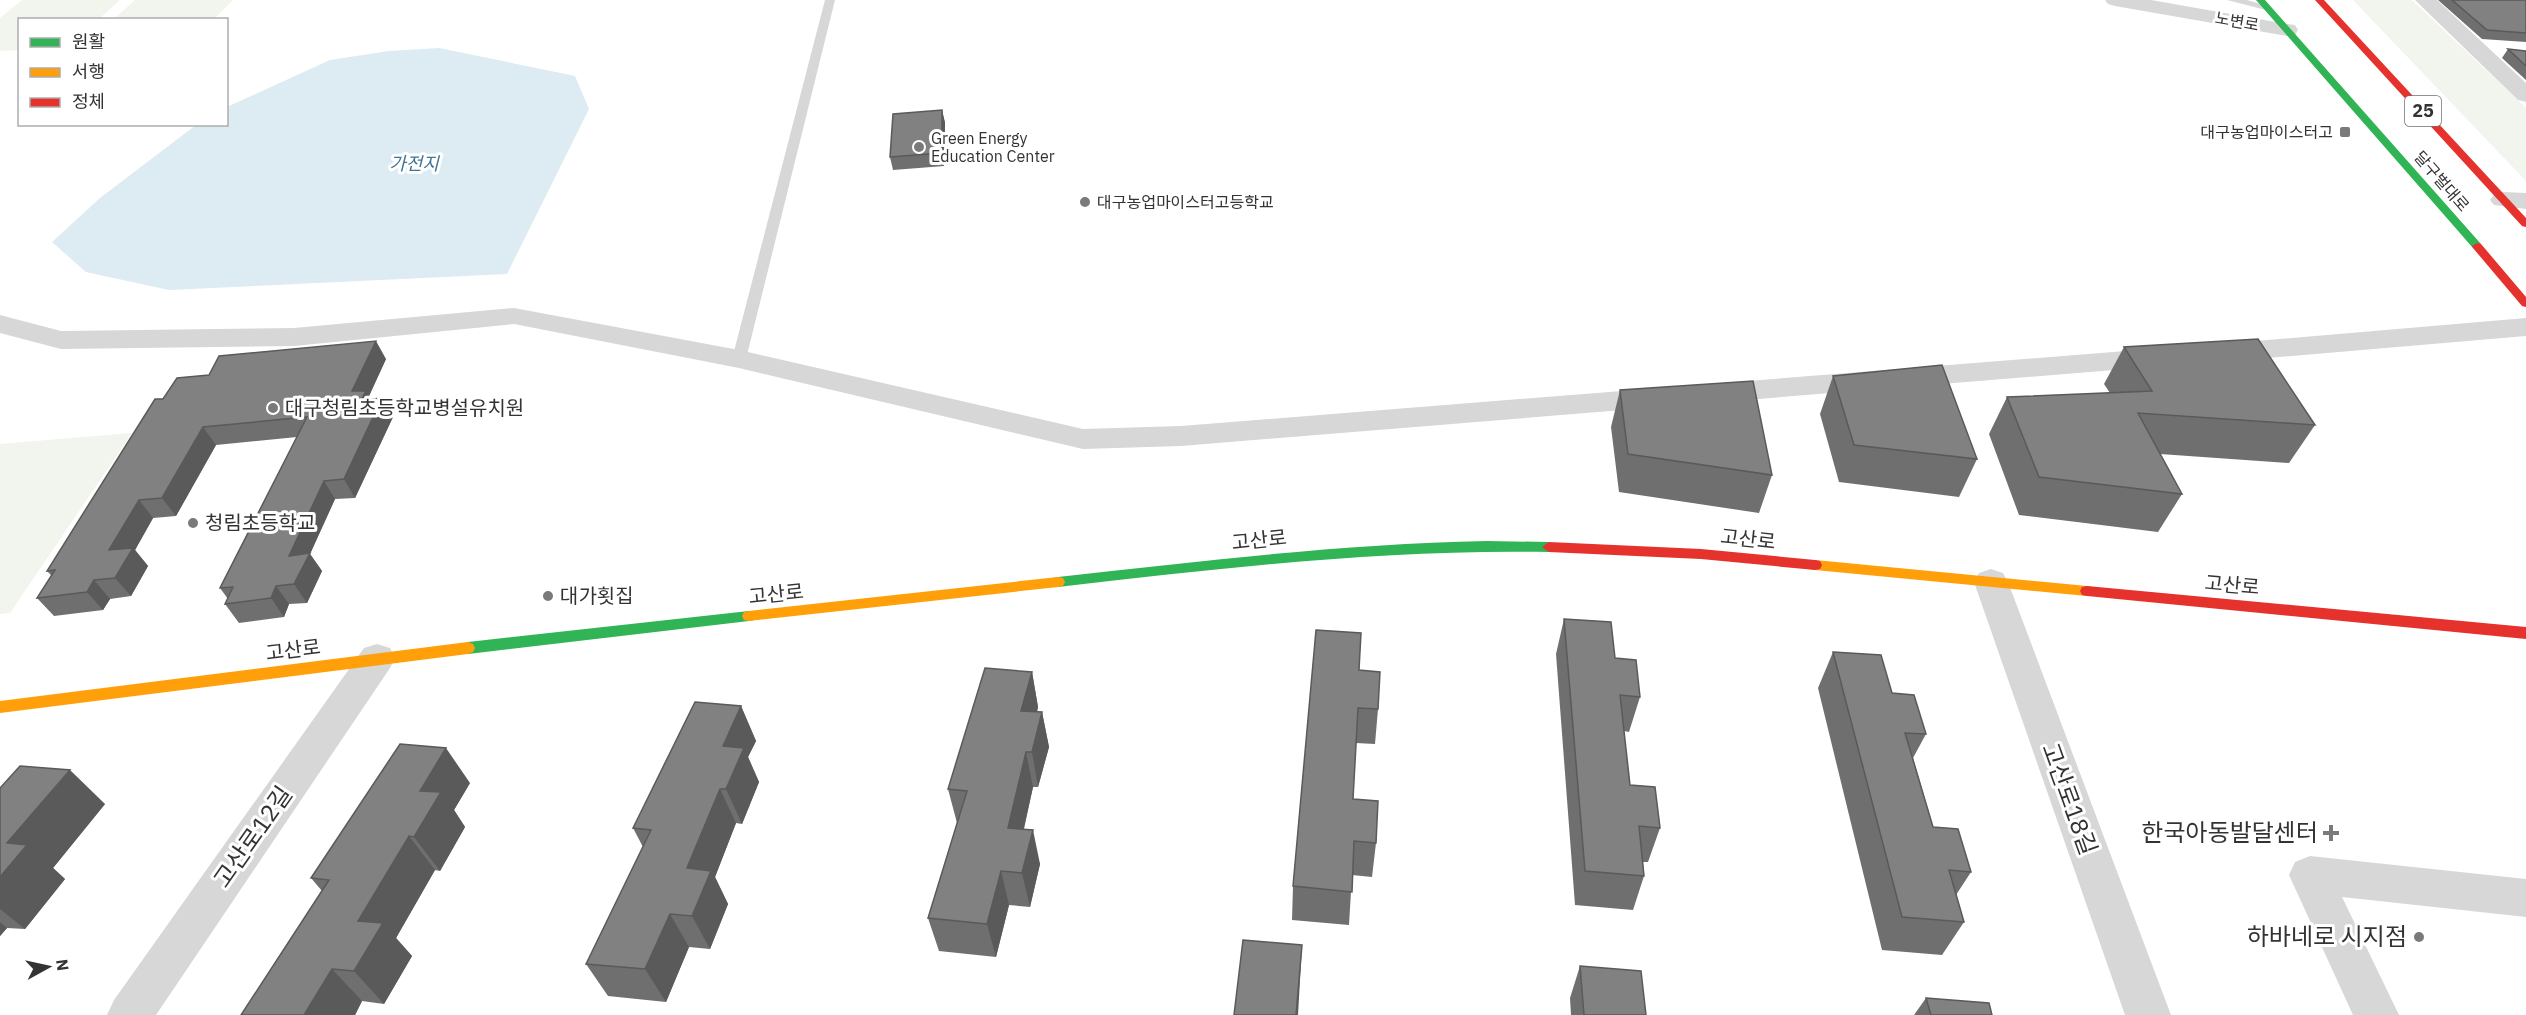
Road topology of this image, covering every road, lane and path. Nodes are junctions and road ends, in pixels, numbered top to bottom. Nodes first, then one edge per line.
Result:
1 (830, 0) edge
2 (2115, 0) edge
3 (2232, 0) edge
4 (2319, 0) edge
5 (2425, 0) edge
6 (2263, 4) edge
7 (2287, 30) junction
8 (2475, 47) junction
9 (2506, 49) edge
10 (2526, 95) edge
11 (2515, 200) edge
12 (2526, 224) edge
13 (2526, 304) edge
14 (0, 324) edge
15 (2526, 327) edge
16 (739, 359) junction
17 (1991, 582) junction
18 (2526, 633) edge
19 (377, 658) junction
20 (0, 706) edge
21 (2526, 898) edge
22 (130, 1015) edge
23 (2148, 1015) edge
24 (2376, 1015) edge

1 - 16 lane
2 - 7 street, 노변로
3 - 6 lane
4 - 11 main road, 달구벌대로 / 25
5 - 8 street
6 - 7 main road, 달구벌대로
7 - 13 main road, 달구벌대로
8 - 9 street
8 - 10 street
11 - 12 main road, 달구벌대로 / 25
14 - 16 street
15 - 16 street
17 - 18 main road, 고산로
17 - 19 main road, 고산로
17 - 23 street, 고산로18길
19 - 20 main road, 고산로
19 - 22 street, 고산로12길
21 - 24 street

